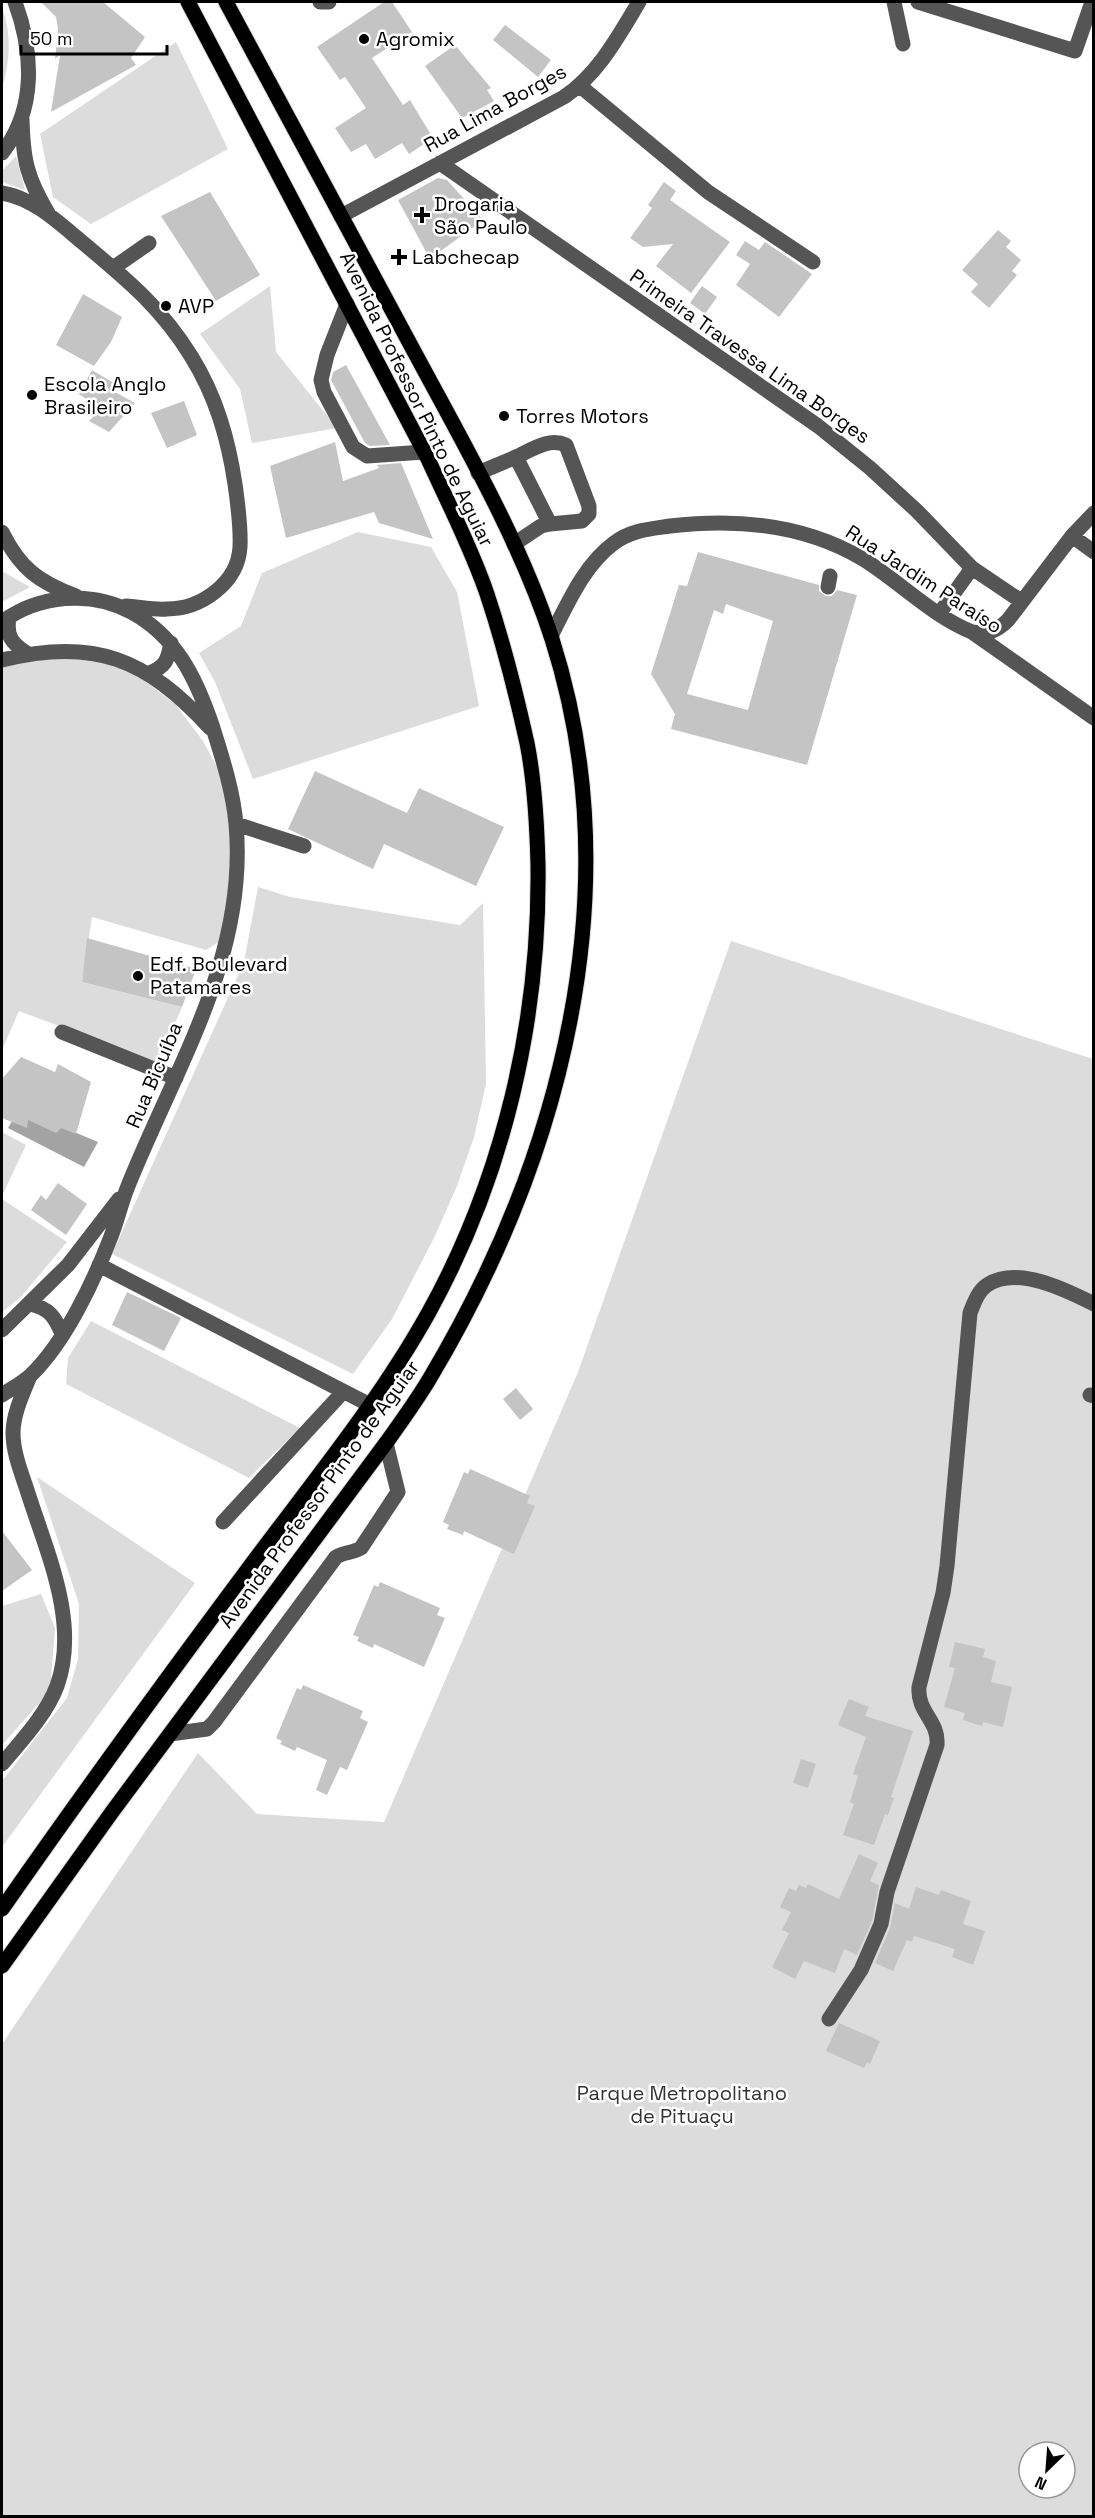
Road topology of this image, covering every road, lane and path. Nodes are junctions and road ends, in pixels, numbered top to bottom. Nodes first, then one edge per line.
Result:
1 (15, 2) edge
2 (188, 2) edge
3 (225, 2) edge
4 (320, 2) edge
5 (329, 2) edge
6 (639, 2) edge
7 (894, 2) edge
8 (918, 2) edge
9 (1092, 2) edge
10 (903, 44) dead end
11 (580, 86) junction
12 (22, 116) junction
13 (2, 153) edge
14 (440, 163) junction
15 (2, 193) edge
16 (49, 214) junction
17 (341, 216) junction
18 (149, 243) dead end
19 (813, 262) dead end
20 (113, 268) junction
21 (347, 304) junction
22 (424, 452) junction
23 (516, 457) junction
24 (478, 473) junction
25 (1094, 513) edge
26 (550, 524) junction
27 (2, 532) edge
28 (1072, 536) junction
29 (514, 544) junction
30 (1094, 552) edge
31 (972, 568) junction
32 (78, 597) junction
33 (1021, 601) junction
34 (118, 604) junction
35 (939, 614) junction
36 (5, 619) edge
37 (972, 632) junction
38 (551, 636) junction
39 (171, 643) junction
40 (28, 654) junction
41 (2, 660) edge
42 (149, 673) junction
43 (1094, 718) edge
44 (214, 732) junction
45 (236, 824) junction
46 (304, 846) dead end
47 (62, 1032) dead end
48 (176, 1078) junction
49 (128, 1187) junction
50 (99, 1265) junction
51 (30, 1304) junction
52 (1094, 1304) edge
53 (2, 1330) edge
54 (62, 1334) junction
55 (30, 1376) junction
56 (343, 1392) junction
57 (2, 1395) edge
58 (370, 1405) junction
59 (2, 1442) edge
60 (386, 1443) junction
61 (17, 1460) junction
62 (223, 1522) dead end
63 (170, 1734) junction
64 (2, 1764) edge
65 (2, 1909) edge
66 (2, 1966) edge
67 (829, 2019) dead end

1 - 12 street
2 - 21 main road, Avenida Professor Pinto de Aguiar
3 - 17 main road, Avenida Professor Pinto de Aguiar
4 - 5 street
6 - 11 street, Rua Lima Borges
7 - 10 street
8 - 9 street
11 - 14 street, Rua Lima Borges
11 - 19 street
12 - 13 street
12 - 16 street
14 - 17 street, Rua Lima Borges
14 - 31 street, Primeira Travessa Lima Borges
15 - 16 street
16 - 20 street
17 - 24 main road, Avenida Professor Pinto de Aguiar
18 - 20 street
20 - 34 street
21 - 22 main road, Avenida Professor Pinto de Aguiar
21 - 22 street
22 - 58 main road, Avenida Professor Pinto de Aguiar
23 - 24 street
23 - 26 street
23 - 26 street
24 - 29 main road, Avenida Professor Pinto de Aguiar
25 - 28 street
26 - 29 street
27 - 32 street
28 - 30 street
28 - 33 street
29 - 38 main road, Avenida Professor Pinto de Aguiar
31 - 33 street, Primeira Travessa Lima Borges
31 - 35 street
32 - 34 street, Rua Bicuíba
32 - 36 street, Rua Bicuíba
33 - 37 street
34 - 39 street, Rua Bicuíba
35 - 37 street, Rua Jardim Paraíso
35 - 38 street, Rua Jardim Paraíso
36 - 40 street
37 - 43 street, Rua Jardim Paraíso
38 - 60 main road, Avenida Professor Pinto de Aguiar
39 - 42 street
39 - 44 street, Rua Bicuíba
40 - 41 street, Rua Bicuíba
40 - 42 street, Rua Bicuíba
42 - 44 street, Rua Bicuíba
44 - 45 street, Rua Bicuíba
45 - 46 street
45 - 48 street, Rua Bicuíba
47 - 48 street
48 - 49 street, Rua Bicuíba
49 - 50 street, Rua Bicuíba
49 - 51 street, Rua Bicuíba
50 - 54 street, Rua Bicuíba
50 - 56 street
51 - 53 street, Rua Bicuíba
51 - 54 street
52 - 67 street
54 - 55 street, Rua Bicuíba
55 - 57 street, Rua Bicuíba
55 - 61 street
56 - 58 street
56 - 62 street
58 - 65 main road, Avenida Professor Pinto de Aguiar
59 - 61 street
60 - 63 main road, Avenida Professor Pinto de Aguiar
60 - 63 street
61 - 64 street
63 - 66 main road, Avenida Professor Pinto de Aguiar

